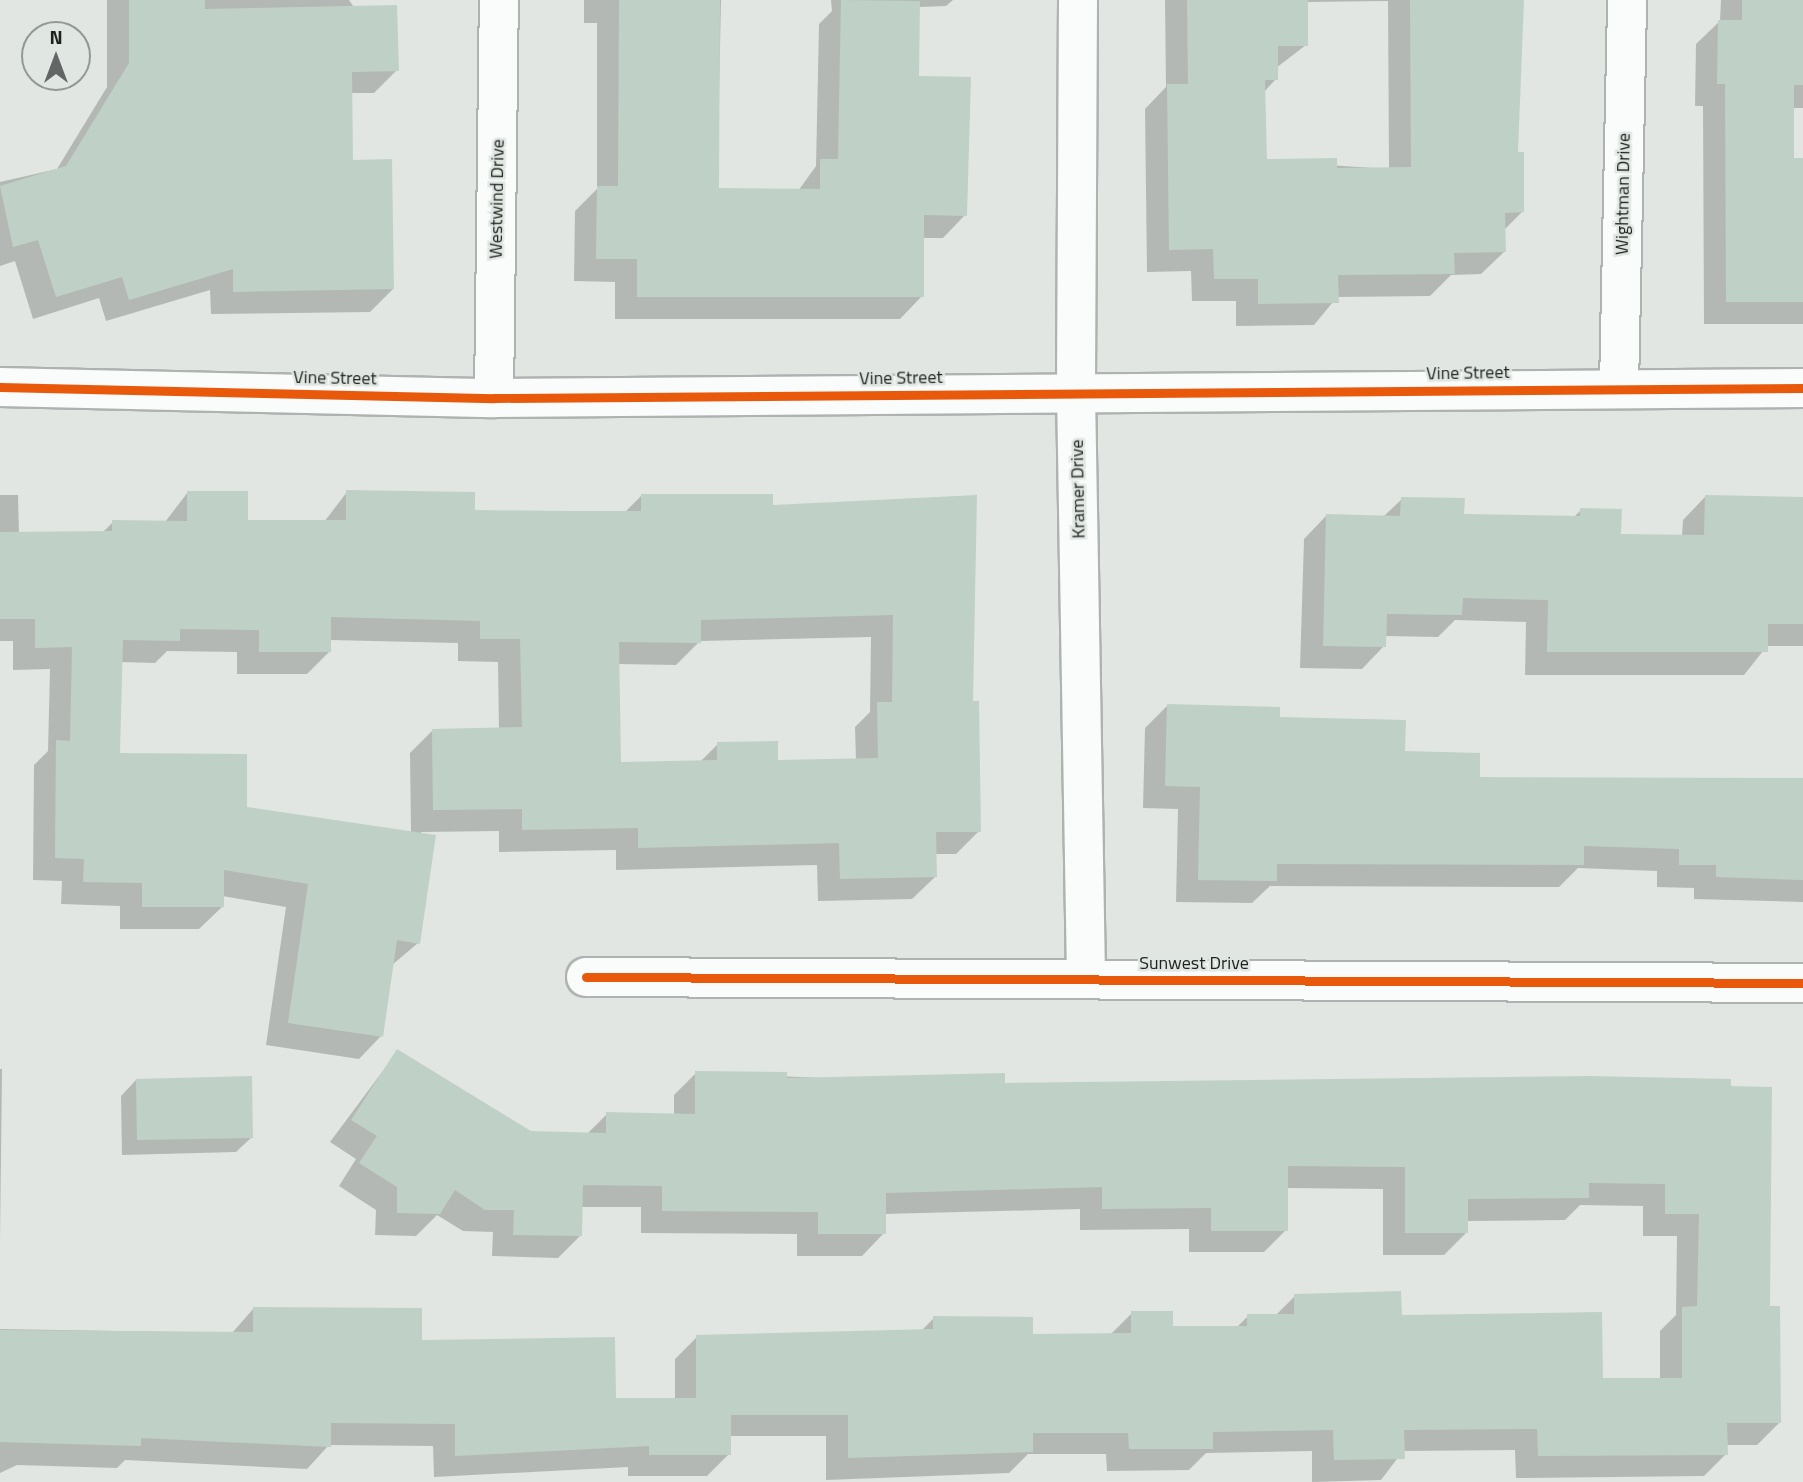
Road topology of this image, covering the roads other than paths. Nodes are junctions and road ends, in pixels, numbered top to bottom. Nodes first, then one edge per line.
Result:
1 (499, 0) edge
2 (1078, 0) edge
3 (1627, 0) edge
4 (0, 387) edge
5 (1619, 387) junction
6 (1803, 388) edge
7 (1076, 392) junction
8 (494, 398) junction
9 (586, 977) dead end
10 (1086, 978) junction
11 (1803, 983) edge

1 - 8 street, Westwind Drive
2 - 7 street, Kramer Drive
3 - 5 street, Wightman Drive
4 - 8 street, Vine Street
5 - 6 street, Vine Street
5 - 7 street, Vine Street
7 - 8 street, Vine Street
7 - 10 street, Kramer Drive
9 - 10 street, Sunwest Drive
10 - 11 street, Sunwest Drive

